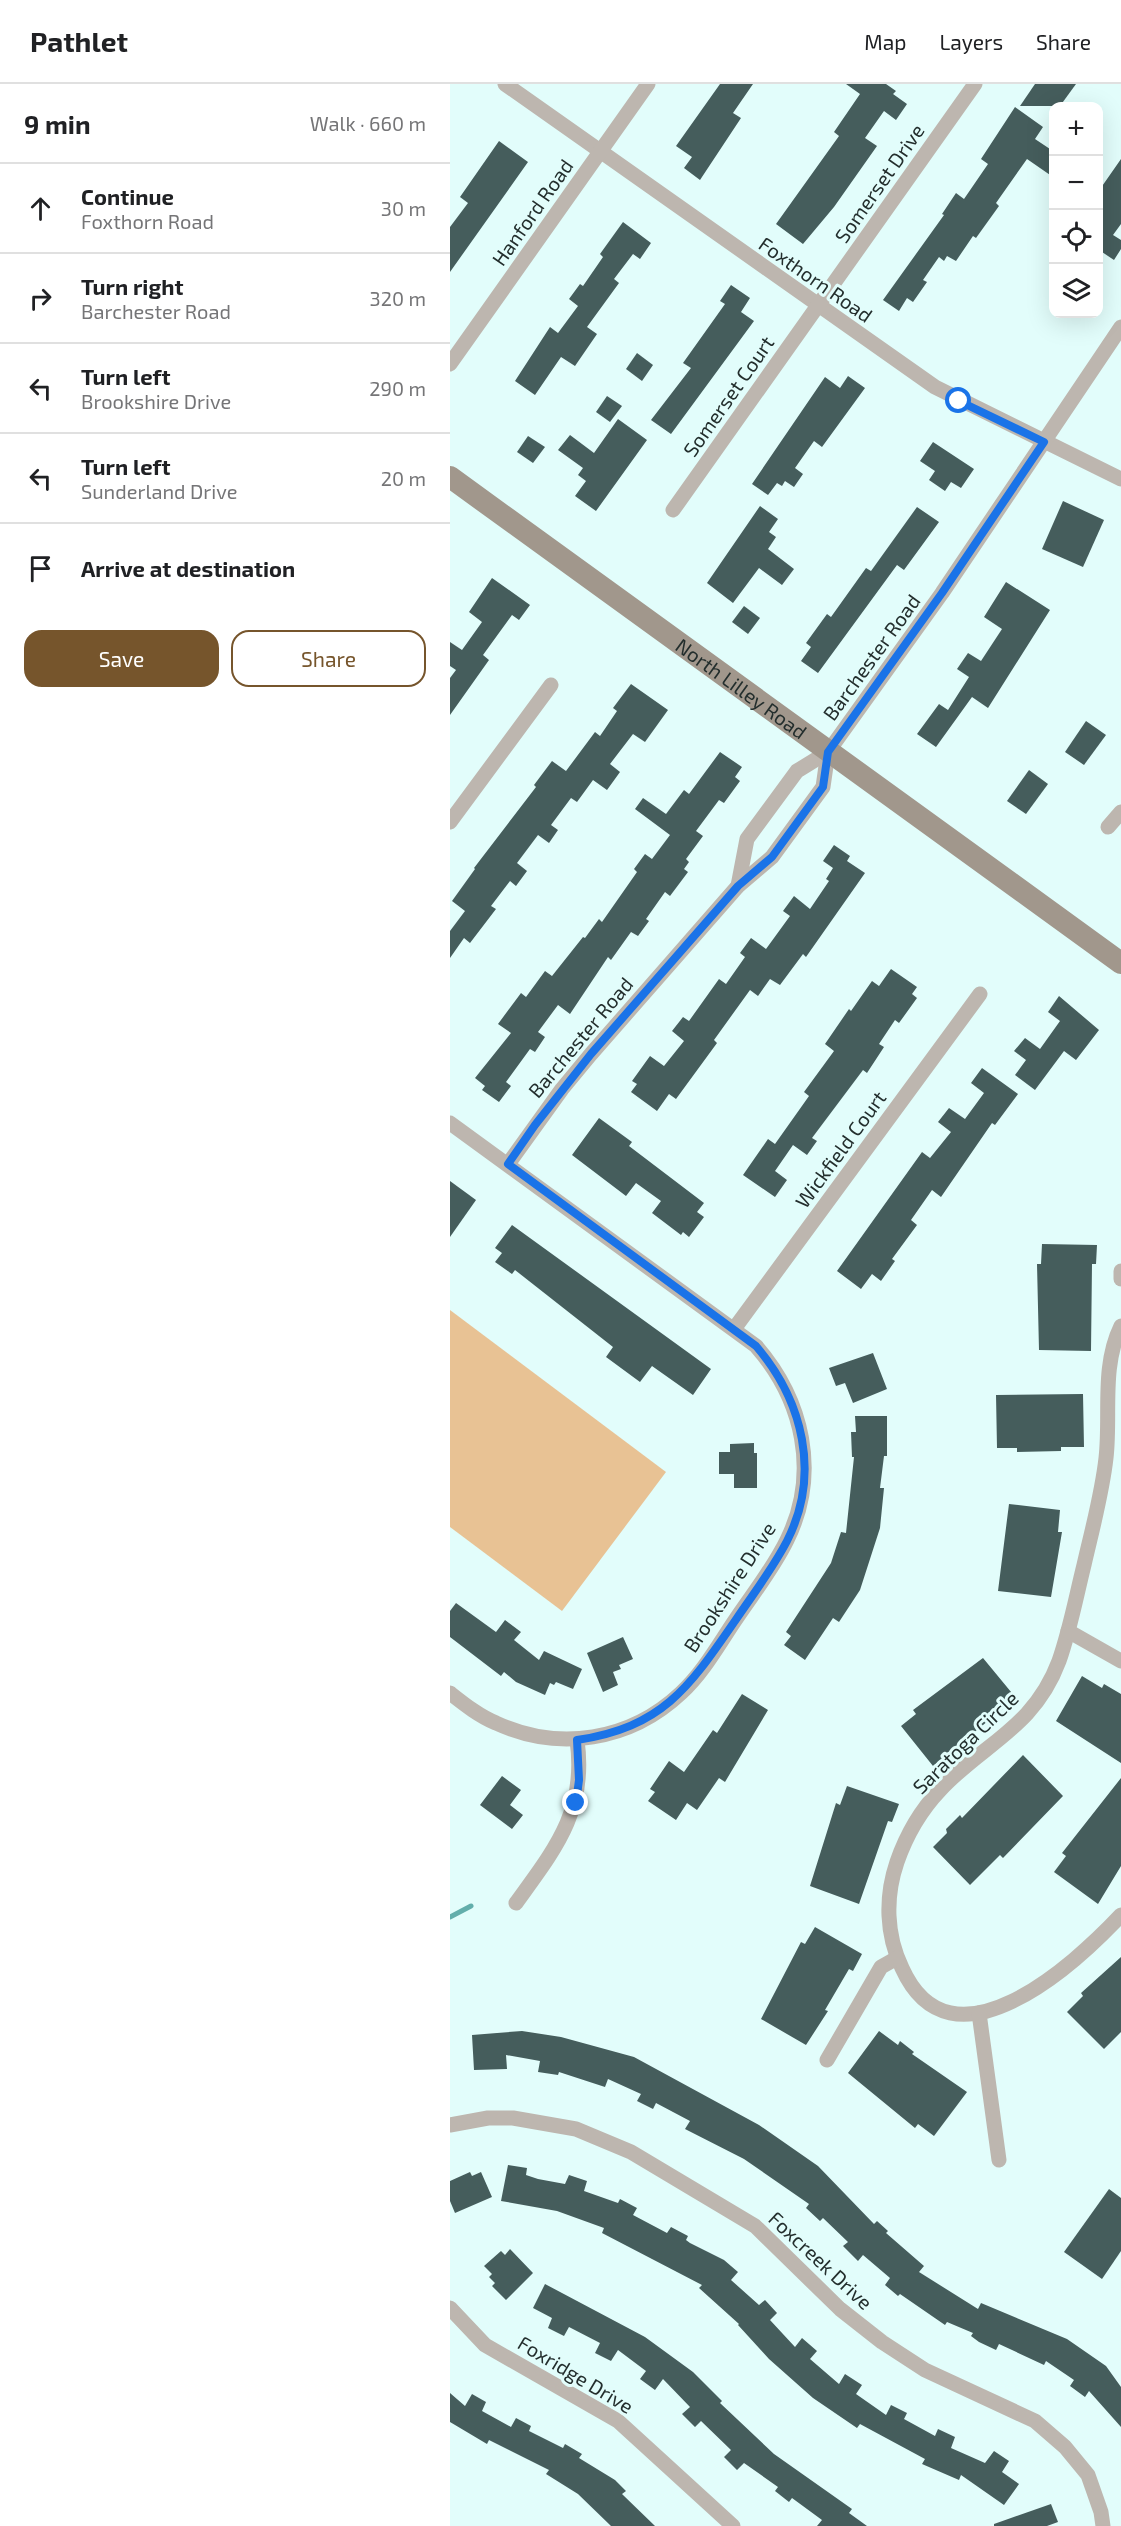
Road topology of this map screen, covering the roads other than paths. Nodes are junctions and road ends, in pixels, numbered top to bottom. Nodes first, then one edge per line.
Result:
1 (505, 84) edge
2 (648, 84) edge
3 (975, 84) edge
4 (600, 152) junction
5 (818, 306) junction
6 (1121, 327) edge
7 (450, 364) edge
8 (1044, 442) junction
9 (450, 477) edge
10 (1121, 479) edge
11 (673, 510) dead end
12 (551, 685) dead end
13 (828, 752) junction
14 (1121, 812) edge
15 (450, 822) edge
16 (1108, 828) dead end
17 (738, 886) junction
18 (1121, 963) edge
19 (980, 994) dead end
20 (450, 1122) edge
21 (508, 1164) junction
22 (1121, 1271) edge
23 (1121, 1279) edge
24 (1121, 1326) edge
25 (734, 1329) junction
26 (1068, 1631) junction
27 (1121, 1661) edge
28 (450, 1693) edge
29 (577, 1740) junction
30 (516, 1903) dead end
31 (1121, 1915) edge
32 (897, 1958) junction
33 (980, 2013) junction
34 (827, 2061) dead end
35 (450, 2125) edge
36 (999, 2160) dead end
37 (450, 2308) edge
38 (733, 2526) edge
39 (1103, 2526) edge

1 - 4 street, Foxthorn Road
2 - 4 street, Hanford Road
3 - 5 street, Somerset Drive
4 - 5 street, Foxthorn Road
4 - 7 street, Hanford Road
5 - 8 street, Foxthorn Road
5 - 11 street, Somerset Court
6 - 8 street, Barchester Road
8 - 10 street, Foxthorn Road
8 - 13 street, Barchester Road
9 - 13 street, North Lilley Road
12 - 15 street
13 - 17 street, Barchester Road
13 - 17 street
13 - 18 street, North Lilley Road
14 - 16 street
17 - 21 street, Barchester Road
19 - 25 street, Wickfield Court
20 - 21 street, Brookshire Drive
21 - 25 street, Brookshire Drive
22 - 23 street
24 - 26 street, Saratoga Circle
25 - 29 street, Brookshire Drive
26 - 27 street
26 - 32 street, Saratoga Circle
28 - 29 street, Brookshire Drive
29 - 30 street
31 - 33 street, Saratoga Circle
32 - 33 street, Saratoga Circle
32 - 34 street
33 - 36 street
35 - 39 street, Foxcreek Drive
37 - 38 street, Foxridge Drive

